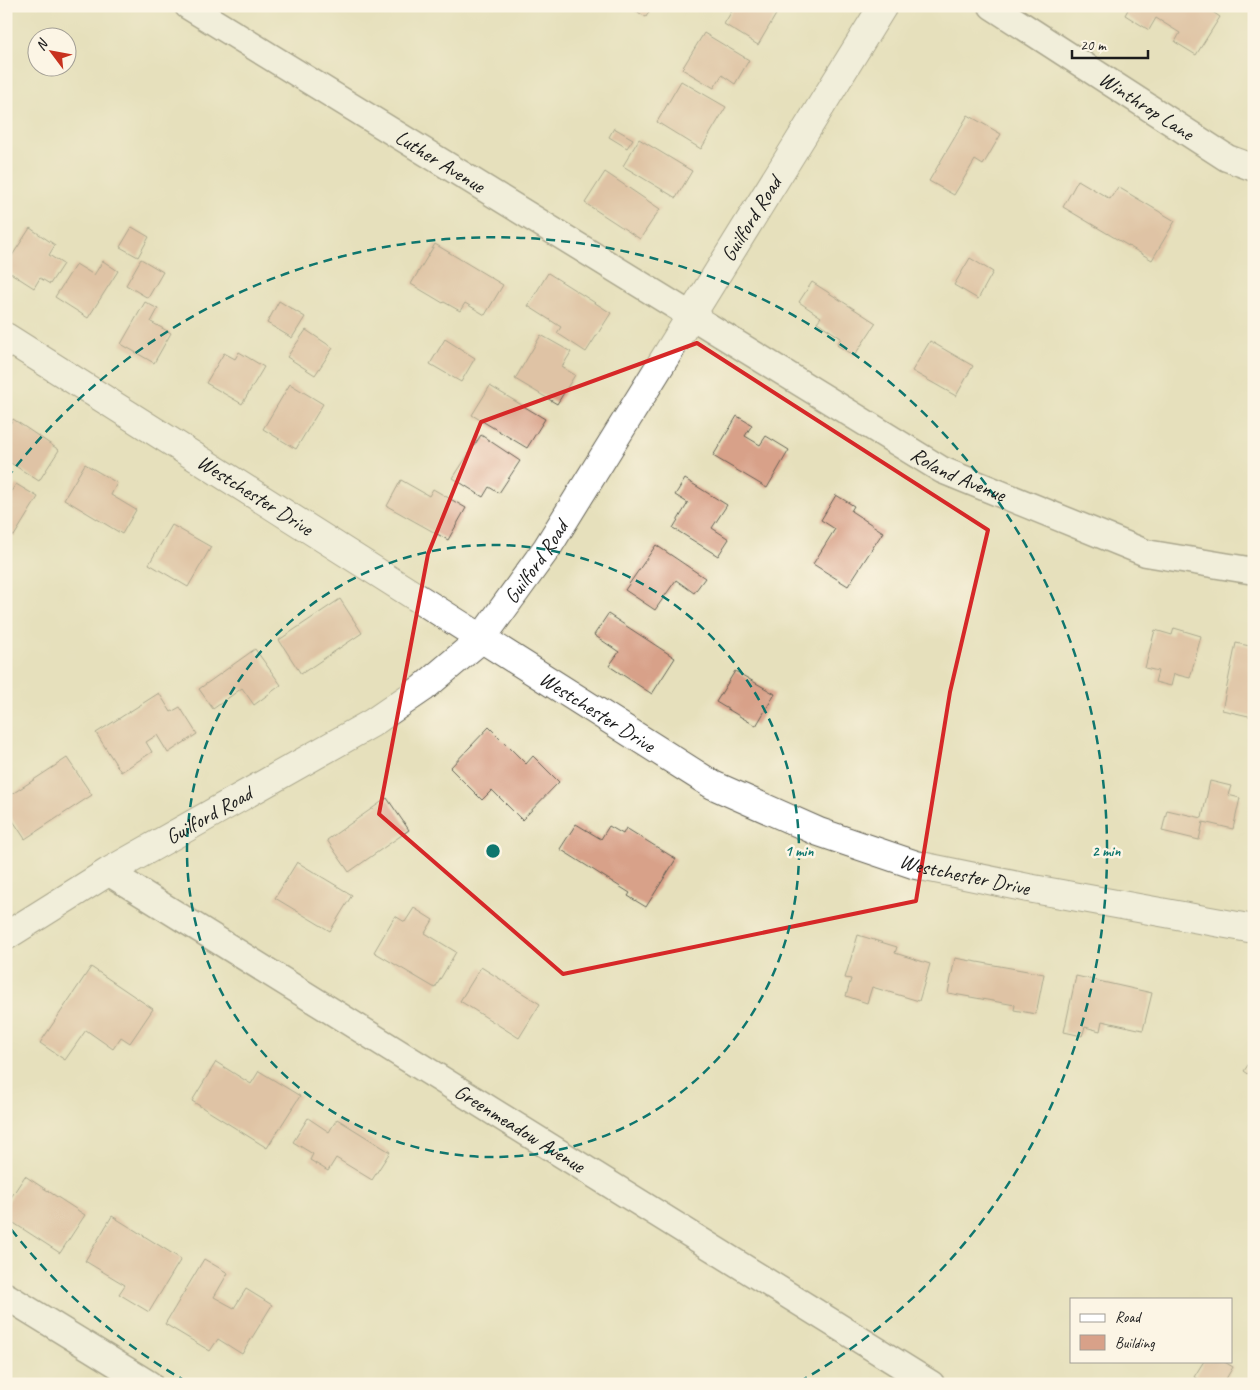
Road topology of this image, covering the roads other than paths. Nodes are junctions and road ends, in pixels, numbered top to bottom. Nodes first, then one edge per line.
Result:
1 (188, 6) edge
2 (883, 6) edge
3 (992, 6) edge
4 (1254, 168) edge
5 (692, 316) junction
6 (6, 337) edge
7 (1254, 571) edge
8 (481, 639) junction
9 (108, 872) junction
10 (1254, 929) edge
11 (6, 936) edge
12 (6, 1296) edge
13 (149, 1384) edge
14 (931, 1384) edge

1 - 5 street, Luther Avenue
2 - 5 street, Guilford Road
3 - 4 street, Winthrop Lane
5 - 7 street, Roland Avenue
5 - 8 street, Guilford Road
6 - 8 street, Westchester Drive
8 - 9 street, Guilford Road
8 - 10 street, Westchester Drive
9 - 11 street, Guilford Road
9 - 14 street, Greenmeadow Avenue
12 - 13 street

